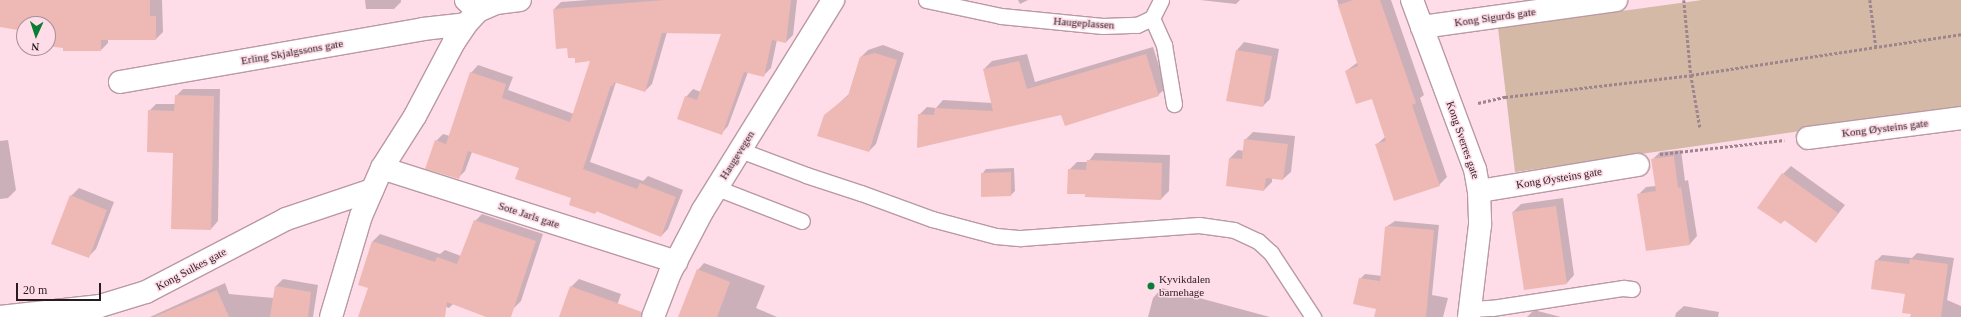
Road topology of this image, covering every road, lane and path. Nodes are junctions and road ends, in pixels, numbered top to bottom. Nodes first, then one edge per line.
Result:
1 (520, 0) edge
2 (833, 0) edge
3 (926, 0) edge
4 (1161, 0) edge
5 (1412, 0) edge
6 (1616, 0) edge
7 (1684, 0) edge
8 (1870, 0) edge
9 (470, 12) edge
10 (1152, 18) junction
11 (1422, 27) junction
12 (1961, 34) edge
13 (1876, 47) junction
14 (1691, 74) junction
15 (120, 82) dead end
16 (1174, 104) dead end
17 (1452, 109) junction
18 (1961, 118) edge
19 (1700, 127) dead end
20 (1808, 138) joint
21 (740, 150) junction
22 (1638, 165) joint
23 (382, 168) junction
24 (717, 188) junction
25 (372, 190) junction
26 (1479, 191) junction
27 (802, 221) dead end
28 (676, 262) junction
29 (1632, 289) dead end
30 (1469, 313) edge
31 (67, 314) edge
32 (0, 316) edge
33 (331, 317) edge
34 (653, 317) edge
35 (1313, 317) edge

1 - 9 street, Erling Skjalgssons gate
2 - 21 street, Haugevegen
3 - 10 lane, Haugeplassen
4 - 10 lane
5 - 11 street, Kong Sverres gate
6 - 11 street, Kong Sigurds gate
7 - 14 path
8 - 13 path
9 - 15 street, Erling Skjalgssons gate
9 - 23 street
10 - 16 lane
11 - 17 street, Kong Sverres gate
12 - 13 path
13 - 14 path
14 - 17 path
14 - 19 path
17 - 26 street, Kong Sverres gate
18 - 20 street, Kong Øysteins gate
20 - 22 path
21 - 24 street, Haugevegen
21 - 35 lane
22 - 26 street, Kong Øysteins gate
23 - 25 street
23 - 28 street, Sote Jarls gate
24 - 27 lane
24 - 28 street, Haugevegen
25 - 31 street, Kong Sulkes gate
25 - 33 street
26 - 30 street, Kong Sverres gate
28 - 34 street, Haugevegen
29 - 30 lane, Kong Sverres gate
31 - 32 street, Kong Sulkes gate

